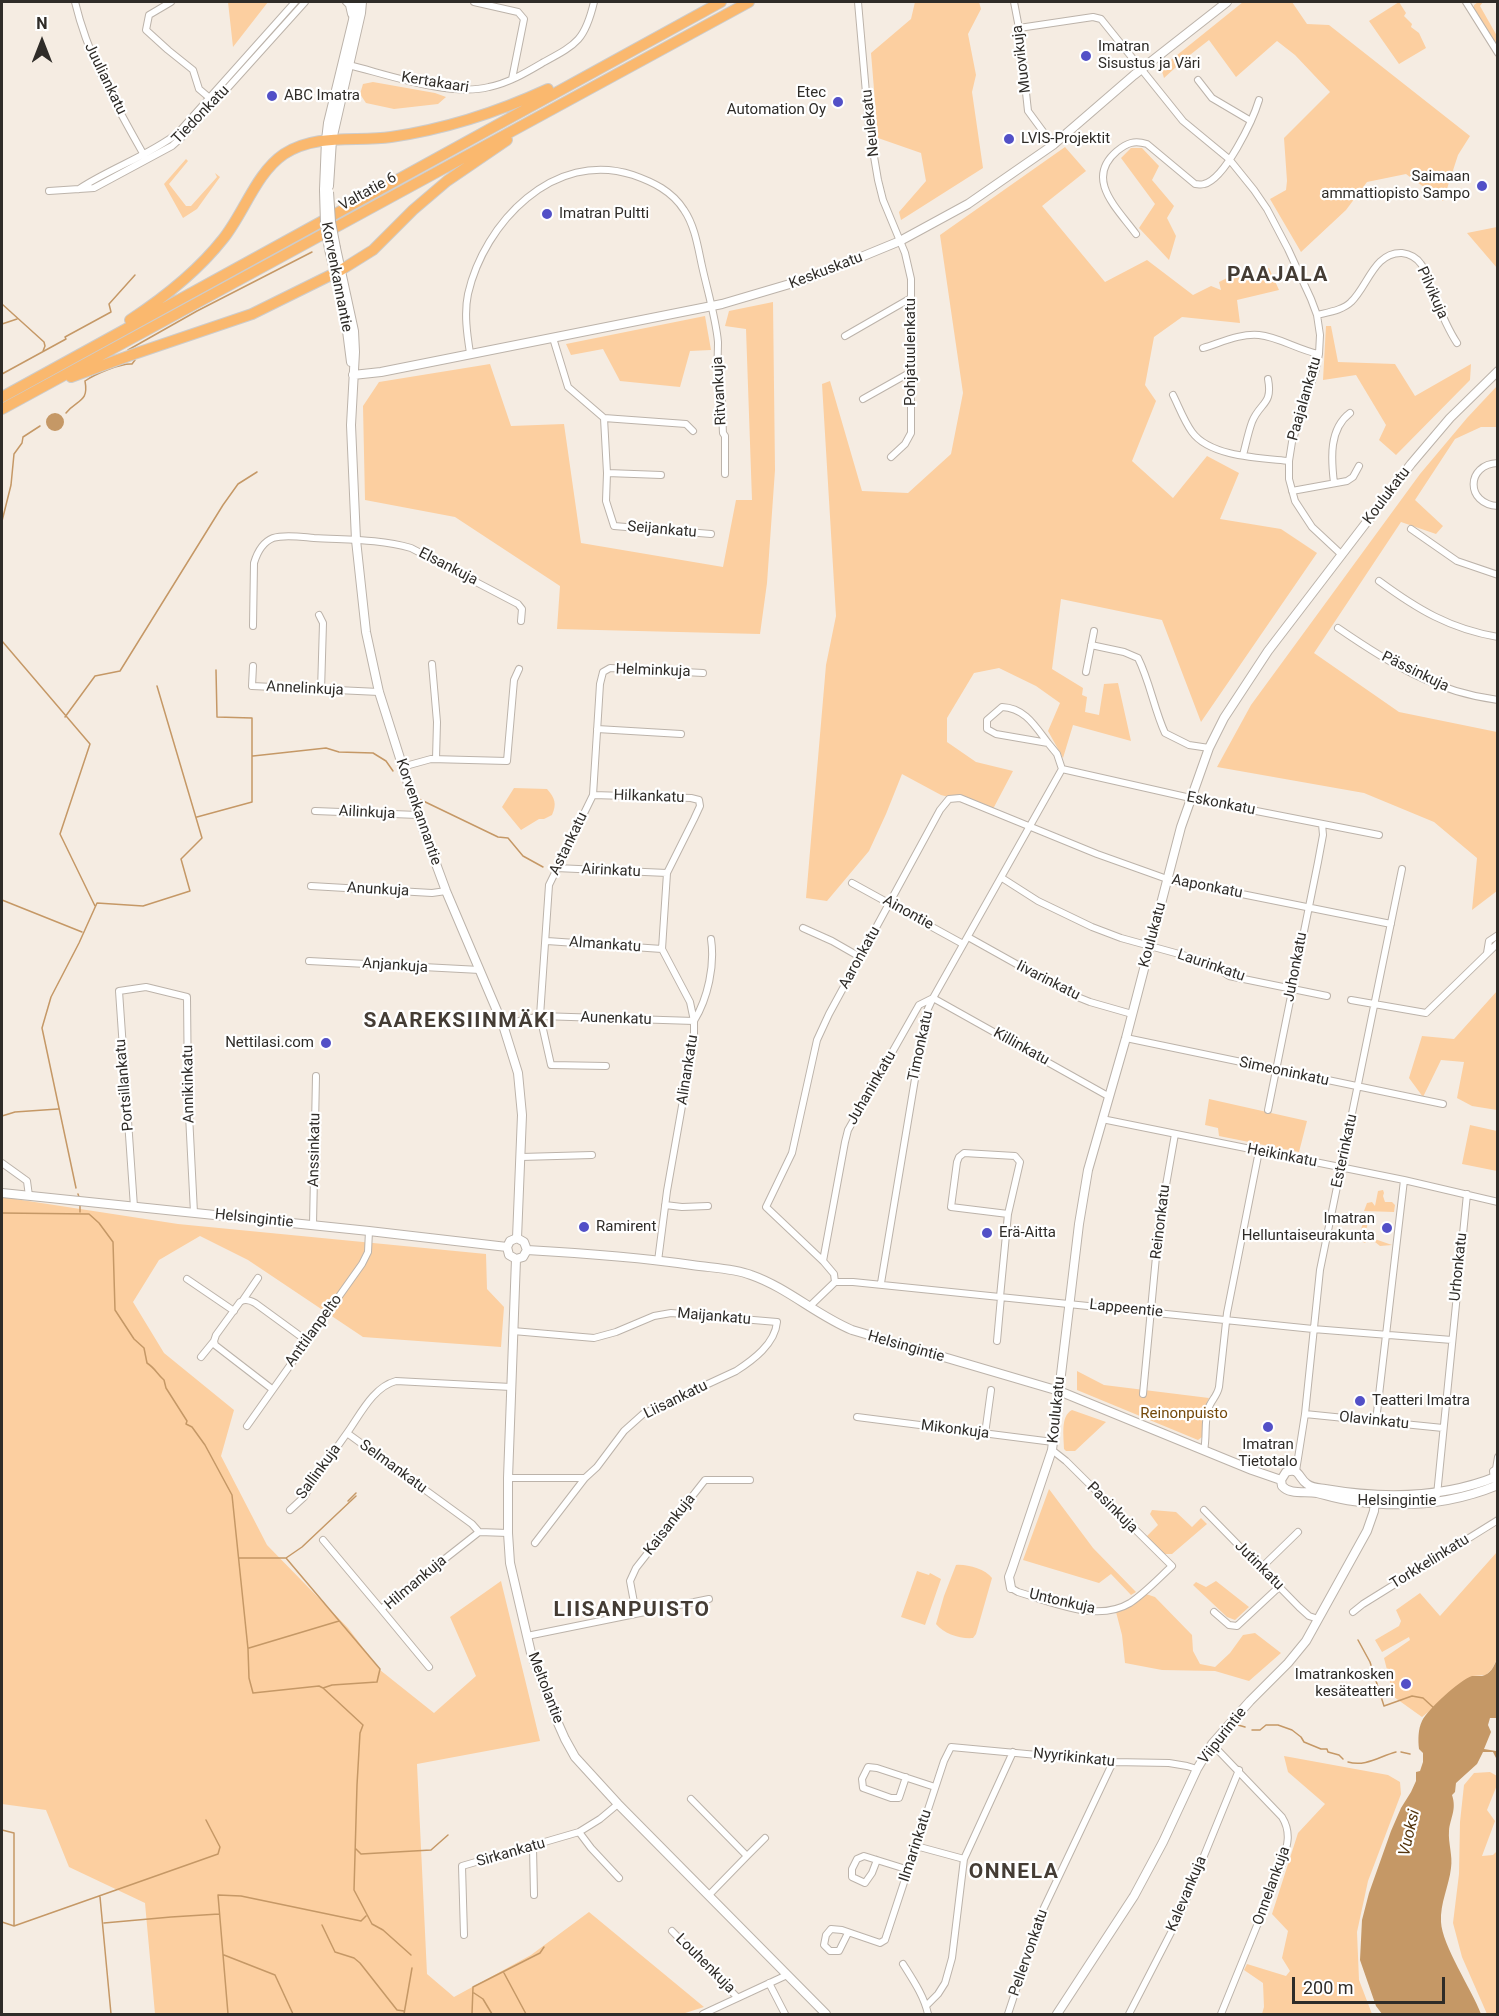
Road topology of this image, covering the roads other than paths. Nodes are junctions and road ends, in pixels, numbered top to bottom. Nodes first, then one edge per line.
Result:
1 (75, 2) edge
2 (171, 2) edge
3 (346, 2) edge
4 (355, 2) edge
5 (362, 2) edge
6 (474, 2) edge
7 (594, 2) edge
8 (721, 2) edge
9 (749, 2) edge
10 (858, 2) edge
11 (1014, 2) edge
12 (1227, 2) edge
13 (1466, 2) edge
14 (302, 3) edge
15 (1019, 28) junction
16 (350, 31) junction
17 (1497, 53) edge
18 (617, 58) junction
19 (349, 65) junction
20 (1142, 69) junction
21 (512, 79) junction
22 (1198, 80) dead end
23 (212, 100) junction
24 (1259, 100) dead end
25 (555, 106) junction
26 (1251, 121) junction
27 (329, 140) junction
28 (1053, 145) junction
29 (145, 157) junction
30 (1229, 159) junction
31 (50, 191) dead end
32 (1136, 234) dead end
33 (900, 241) junction
34 (338, 272) junction
35 (911, 298) junction
36 (710, 307) junction
37 (1317, 315) junction
38 (845, 336) dead end
39 (553, 338) junction
40 (1457, 343) dead end
41 (1203, 348) dead end
42 (470, 353) junction
43 (1319, 354) junction
44 (68, 361) junction
45 (1497, 371) edge
46 (911, 372) junction
47 (353, 375) junction
48 (1268, 379) dead end
49 (1173, 395) dead end
50 (863, 399) dead end
51 (4, 403) edge
52 (1350, 413) dead end
53 (604, 418) junction
54 (693, 431) dead end
55 (1243, 455) junction
56 (891, 457) dead end
57 (1289, 461) junction
58 (1497, 463) edge
59 (1359, 466) dead end
60 (607, 473) junction
61 (725, 474) dead end
62 (662, 475) dead end
63 (1334, 483) junction
64 (1292, 491) junction
65 (1497, 506) edge
66 (1411, 529) dead end
67 (711, 534) dead end
68 (356, 540) junction
69 (1342, 555) junction
70 (1497, 575) edge
71 (1379, 581) dead end
72 (320, 615) dead end
73 (521, 621) dead end
74 (253, 626) dead end
75 (1338, 628) dead end
76 (1094, 631) dead end
77 (1497, 637) edge
78 (1091, 645) junction
79 (432, 664) dead end
80 (252, 666) dead end
81 (519, 669) dead end
82 (603, 672) joint
83 (1086, 672) dead end
84 (704, 673) dead end
85 (321, 691) junction
86 (379, 692) junction
87 (1497, 700) edge
88 (597, 729) junction
89 (681, 734) dead end
90 (1048, 742) junction
91 (1209, 748) junction
92 (436, 759) junction
93 (402, 767) junction
94 (1062, 769) junction
95 (593, 795) junction
96 (1191, 798) junction
97 (315, 811) dead end
98 (418, 815) junction
99 (1322, 824) junction
100 (1030, 827) junction
101 (1379, 835) dead end
102 (556, 868) junction
103 (1402, 869) dead end
104 (667, 873) junction
105 (1002, 878) junction
106 (1167, 879) junction
107 (852, 883) dead end
108 (310, 886) dead end
109 (446, 891) junction
110 (891, 903) junction
111 (1308, 907) junction
112 (1390, 924) junction
113 (803, 928) dead end
114 (1497, 935) edge
115 (968, 937) junction
116 (711, 939) dead end
117 (547, 941) junction
118 (1497, 943) edge
119 (963, 944) junction
120 (1150, 946) junction
121 (662, 949) junction
122 (1487, 953) junction
123 (860, 957) junction
124 (309, 961) dead end
125 (480, 970) junction
126 (147, 987) joint
127 (1292, 988) junction
128 (1327, 996) dead end
129 (933, 998) junction
130 (1352, 1000) dead end
131 (1374, 1005) junction
132 (1132, 1014) junction
133 (540, 1017) junction
134 (694, 1021) junction
135 (503, 1025) junction
136 (1126, 1038) junction
137 (606, 1066) dead end
138 (1276, 1070) junction
139 (316, 1076) dead end
140 (1358, 1087) junction
141 (1108, 1096) junction
142 (1443, 1104) dead end
143 (1268, 1110) dead end
144 (1102, 1119) junction
145 (1175, 1134) junction
146 (1259, 1151) junction
147 (592, 1155) dead end
148 (521, 1157) junction
149 (2, 1163) edge
150 (1341, 1167) junction
151 (1404, 1180) junction
152 (2, 1193) edge
153 (1467, 1194) junction
154 (29, 1196) junction
155 (1497, 1202) edge
156 (665, 1205) junction
157 (708, 1206) dead end
158 (134, 1207) junction
159 (194, 1213) junction
160 (1008, 1214) junction
161 (313, 1225) junction
162 (369, 1230) junction
163 (517, 1238) junction
164 (507, 1247) junction
165 (527, 1250) junction
166 (516, 1259) junction
167 (658, 1261) junction
168 (823, 1261) junction
169 (258, 1278) dead end
170 (187, 1279) dead end
171 (835, 1282) junction
172 (881, 1283) junction
173 (1001, 1297) junction
174 (243, 1300) junction
175 (1069, 1304) junction
176 (809, 1307) junction
177 (234, 1311) junction
178 (1150, 1311) junction
179 (1226, 1320) junction
180 (777, 1323) joint
181 (1313, 1329) junction
182 (513, 1331) junction
183 (1386, 1334) junction
184 (1452, 1340) junction
185 (214, 1341) junction
186 (307, 1341) junction
187 (997, 1341) dead end
188 (201, 1357) dead end
189 (511, 1387) junction
190 (272, 1389) junction
191 (991, 1390) dead end
192 (1059, 1390) junction
193 (1143, 1394) dead end
194 (1305, 1414) junction
195 (857, 1417) dead end
196 (1376, 1421) junction
197 (247, 1426) dead end
198 (1443, 1428) junction
199 (347, 1433) junction
200 (985, 1434) junction
201 (1053, 1446) junction
202 (1204, 1450) junction
203 (1497, 1457) edge
204 (1296, 1471) junction
205 (508, 1478) junction
206 (585, 1478) junction
207 (750, 1480) dead end
208 (1281, 1480) junction
209 (1303, 1480) junction
210 (1496, 1483) edge
211 (1296, 1492) junction
212 (1437, 1497) junction
213 (1375, 1499) junction
214 (290, 1510) dead end
215 (1204, 1510) dead end
216 (1497, 1520) edge
217 (479, 1532) junction
218 (1298, 1532) dead end
219 (508, 1533) junction
220 (323, 1540) dead end
221 (535, 1543) dead end
222 (1172, 1566) joint
223 (1261, 1568) junction
224 (1280, 1586) junction
225 (1011, 1588) joint
226 (709, 1599) dead end
227 (1363, 1604) junction
228 (381, 1609) junction
229 (1214, 1612) dead end
230 (1353, 1612) dead end
231 (636, 1613) junction
232 (1362, 1614) dead end
233 (1318, 1619) junction
234 (526, 1636) junction
235 (429, 1667) dead end
236 (1212, 1744) junction
237 (951, 1747) joint
238 (1013, 1752) junction
239 (1113, 1762) junction
240 (1197, 1769) junction
241 (1239, 1770) junction
242 (906, 1777) junction
243 (935, 1787) junction
244 (691, 1799) dead end
245 (618, 1804) junction
246 (579, 1833) junction
247 (765, 1838) dead end
248 (916, 1846) junction
249 (533, 1847) junction
250 (747, 1856) junction
251 (964, 1859) junction
252 (877, 1860) junction
253 (909, 1870) junction
254 (619, 1878) dead end
255 (534, 1895) dead end
256 (709, 1895) junction
257 (672, 1931) dead end
258 (848, 1933) dead end
259 (464, 1935) dead end
260 (903, 1964) dead end
261 (787, 1975) junction
262 (769, 1983) junction
263 (738, 1997) junction
264 (926, 2006) junction
265 (703, 2014) edge
266 (785, 2014) edge
267 (826, 2014) edge
268 (928, 2014) edge
269 (1008, 2014) edge
270 (1057, 2014) edge
271 (1129, 2014) edge
272 (1221, 2014) edge

1 - 29 street, Juuliankatu
2 - 23 street
3 - 16 street
4 - 16 main road, Korvenkannantie
5 - 19 main road, Korvenkannantie
6 - 21 street
7 - 21 street, Kertakaari
8 - 18 highway, Valtatie 6
9 - 25 highway, Valtatie 6
10 - 33 street, Neulekatu
11 - 15 street, Muovikuja
12 - 20 main road, Keskuskatu
13 - 17 street
14 - 23 street, Tiedonkatu
15 - 20 street, Paajalankatu
15 - 28 street, Muovikuja
16 - 27 main road, Korvenkannantie
18 - 27 highway
18 - 44 highway, Valtatie 6
19 - 21 street, Kertakaari
19 - 27 main road, Korvenkannantie
20 - 28 main road, Keskuskatu
20 - 30 street, Paajalankatu
22 - 26 street
23 - 29 street, Tiedonkatu
24 - 26 street
25 - 34 highway
25 - 51 highway, Valtatie 6
26 - 30 street
27 - 34 main road, Korvenkannantie, bridge
27 - 44 highway
28 - 33 main road, Keskuskatu
29 - 31 street, Tiedonkatu
30 - 32 street
30 - 37 street, Paajalankatu
33 - 35 street, Pohjatuulenkatu
33 - 36 main road, Keskuskatu
34 - 47 main road, Korvenkannantie
34 - 51 highway
35 - 38 street
35 - 46 street, Pohjatuulenkatu
36 - 39 main road, Keskuskatu
36 - 42 street, Ritvankuja
36 - 61 street, Ritvankuja
37 - 40 street, Pilvikuja
37 - 43 street, Paajalankatu
39 - 42 main road, Keskuskatu
39 - 53 street
41 - 43 street
42 - 47 main road, Keskuskatu
43 - 57 street, Paajalankatu
44 - 51 highway, Valtatie 6
45 - 69 main road, Koulukatu
46 - 50 street
46 - 56 street, Pohjatuulenkatu
47 - 68 main road, Korvenkannantie
48 - 55 street
49 - 55 street
52 - 63 street
53 - 54 street
53 - 60 street, Seijankatu
55 - 57 street
57 - 64 street, Paajalankatu
58 - 65 street
59 - 63 street
60 - 62 street
60 - 67 street, Seijankatu
63 - 64 street
64 - 69 street, Paajalankatu
66 - 70 street
68 - 73 street, Elsankuja
68 - 74 street
68 - 86 main road, Korvenkannantie
69 - 91 main road, Koulukatu
71 - 77 street
72 - 85 street
75 - 87 street, Pässinkuja
76 - 78 street
78 - 83 street
78 - 91 street
79 - 92 street
80 - 85 street, Annelinkuja
81 - 92 street
82 - 84 street, Helminkuja
82 - 88 street, Astankatu
85 - 86 street, Annelinkuja
86 - 93 main road, Korvenkannantie
88 - 89 street
88 - 95 street, Astankatu
90 - 90 street
90 - 94 street
91 - 96 main road, Koulukatu
92 - 93 street
93 - 98 main road, Korvenkannantie
94 - 96 street, Eskonkatu
94 - 100 street, Timonkatu
95 - 102 street, Astankatu
95 - 104 street, Hilkankatu
96 - 99 street, Eskonkatu
96 - 106 main road, Koulukatu
97 - 98 street, Ailinkuja
98 - 109 main road, Korvenkannantie
99 - 101 street, Eskonkatu
99 - 111 street, Juhonkatu
100 - 105 street, Timonkatu
100 - 106 street, Aaponkatu
100 - 110 street, Aaronkatu
102 - 104 street, Airinkatu
102 - 117 street, Astankatu
103 - 112 street, Esterinkatu
104 - 121 street
105 - 115 street, Timonkatu
105 - 120 street, Laurinkatu
106 - 111 street, Aaponkatu
106 - 120 main road, Koulukatu
107 - 110 street, Ainontie
108 - 109 street, Anunkuja
109 - 125 main road, Korvenkannantie
110 - 119 street, Ainontie
110 - 123 street, Aaronkatu
111 - 112 street, Aaponkatu
111 - 127 street, Juhonkatu
112 - 131 street, Esterinkatu
113 - 123 street
114 - 122 street
115 - 119 street, Timonkatu
115 - 132 street, Iivarinkatu
116 - 134 street
117 - 121 street, Almankatu
117 - 133 street, Astankatu
118 - 122 street
119 - 129 street, Timonkatu
120 - 127 street, Laurinkatu
120 - 132 main road, Koulukatu
121 - 134 street, Alinankatu
122 - 131 street
123 - 168 street, Aaronkatu
124 - 125 street, Anjankuja
125 - 135 main road, Korvenkannantie
126 - 158 street, Portsillankatu
126 - 159 street, Annikinkatu
127 - 128 street, Laurinkatu
127 - 138 street, Juhonkatu
129 - 141 street, Killinkatu
129 - 168 street, Juhaninkatu
129 - 172 street, Timonkatu
130 - 131 street
131 - 140 street, Esterinkatu
132 - 136 main road, Koulukatu
133 - 134 street, Aunenkatu
133 - 135 street, Aunenkatu
133 - 137 street, Astankatu
134 - 156 street, Alinankatu
135 - 148 main road, Korvenkannantie
136 - 138 street, Simeoninkatu
136 - 141 main road, Koulukatu
138 - 140 street, Simeoninkatu
138 - 143 street, Juhonkatu
139 - 161 street, Anssinkatu
140 - 142 street, Simeoninkatu
140 - 150 street, Esterinkatu
141 - 144 main road, Koulukatu
144 - 145 street, Heikinkatu
144 - 175 main road, Koulukatu
145 - 146 street, Heikinkatu
145 - 178 street, Reinonkatu
146 - 150 street, Heikinkatu
146 - 179 street
147 - 148 street
148 - 163 main road, Korvenkannantie
149 - 154 street
150 - 151 street, Heikinkatu
150 - 181 street, Esterinkatu
151 - 153 street, Heikinkatu
151 - 183 street
152 - 154 main road, Helsingintie
153 - 155 street, Heikinkatu
153 - 184 street, Urhonkatu
154 - 158 main road, Helsingintie
156 - 157 street
156 - 167 street, Alinankatu
158 - 159 main road, Helsingintie
159 - 161 main road, Helsingintie
160 - 160 street
160 - 173 street
161 - 162 main road, Helsingintie
162 - 164 main road, Helsingintie
162 - 186 street, Anttilanpelto
163 - 164 main road
163 - 165 main road
164 - 166 main road
165 - 166 main road
165 - 167 main road, Helsingintie
166 - 182 main road, Meltolantie
167 - 176 main road, Helsingintie
168 - 171 street
169 - 174 street
170 - 177 street
171 - 172 street, Lappeentie
171 - 176 street
172 - 173 street, Lappeentie
173 - 175 street, Lappeentie
173 - 187 street
174 - 177 street
174 - 186 street
175 - 178 street, Lappeentie
175 - 192 main road, Koulukatu
176 - 192 main road, Helsingintie
177 - 185 street
178 - 179 street, Lappeentie
178 - 193 street, Reinonkatu
179 - 181 street, Lappeentie
179 - 202 street
180 - 182 street, Maijankatu
180 - 206 street, Liisankatu
181 - 183 street, Lappeentie
181 - 194 street, Esterinkatu
182 - 189 main road, Meltolantie
183 - 184 street, Lappeentie
183 - 196 street
184 - 198 street, Urhonkatu
185 - 188 street
185 - 190 street
186 - 190 street, Anttilanpelto
189 - 199 street, Selmankatu
189 - 205 main road, Meltolantie
190 - 197 street, Anttilanpelto
191 - 200 street
192 - 201 main road, Koulukatu
192 - 202 main road, Helsingintie
194 - 196 street, Olavinkatu
194 - 204 street, Esterinkatu
195 - 200 street, Mikonkuja
196 - 198 street, Olavinkatu
198 - 212 street, Urhonkatu
199 - 214 street, Sallinkuja
199 - 217 street, Selmankatu
200 - 201 street, Mikonkuja
201 - 222 street, Pasinkuja
201 - 225 main road, Koulukatu
202 - 208 main road, Helsingintie
203 - 210 street
204 - 208 main road
204 - 209 main road
205 - 206 street
205 - 219 main road, Meltolantie
206 - 221 street, Liisankatu
207 - 231 street, Kaisankuja
208 - 211 main road
209 - 211 main road
209 - 213 main road, Helsingintie
210 - 212 main road, Helsingintie
211 - 213 main road, Helsingintie
212 - 213 main road, Helsingintie
213 - 233 main road, Viipurintie
215 - 223 street, Jutinkatu
216 - 227 street, Torkkelinkatu
217 - 219 street
217 - 228 street, Hilmankuja
218 - 223 street
219 - 234 main road, Meltolantie
220 - 228 street
222 - 225 street, Untonkuja
223 - 224 street, Jutinkatu
224 - 229 street
224 - 233 street, Jutinkatu
226 - 231 street
227 - 230 street, Torkkelinkatu
227 - 232 street
228 - 235 street, Hilmankuja
231 - 234 street
233 - 236 main road, Viipurintie
234 - 245 main road, Meltolantie
236 - 240 main road, Viipurintie
236 - 241 street, Onnelankuja
237 - 238 street, Nyyrikinkatu
237 - 243 street, Ilmarinkatu
238 - 239 street, Nyyrikinkatu
238 - 251 street
239 - 240 street, Nyyrikinkatu
239 - 269 street, Pellervonkatu
240 - 270 main road, Viipurintie
241 - 271 street, Kalevankuja
241 - 272 street, Onnelankuja
242 - 242 street
242 - 243 street
243 - 248 street, Ilmarinkatu
244 - 250 street
245 - 246 street, Sirkankatu
245 - 256 main road, Meltolantie
246 - 249 street, Sirkankatu
246 - 254 street
247 - 250 street
248 - 251 street
248 - 253 street, Ilmarinkatu
249 - 255 street
249 - 259 street, Sirkankatu
250 - 256 street
251 - 264 street
252 - 252 street
252 - 253 street
253 - 258 street, Ilmarinkatu
256 - 261 main road, Meltolantie
257 - 263 street, Louhenkuja
260 - 264 street
261 - 262 street
261 - 267 main road, Meltolantie
262 - 263 street
262 - 266 street
263 - 265 street
264 - 268 street

